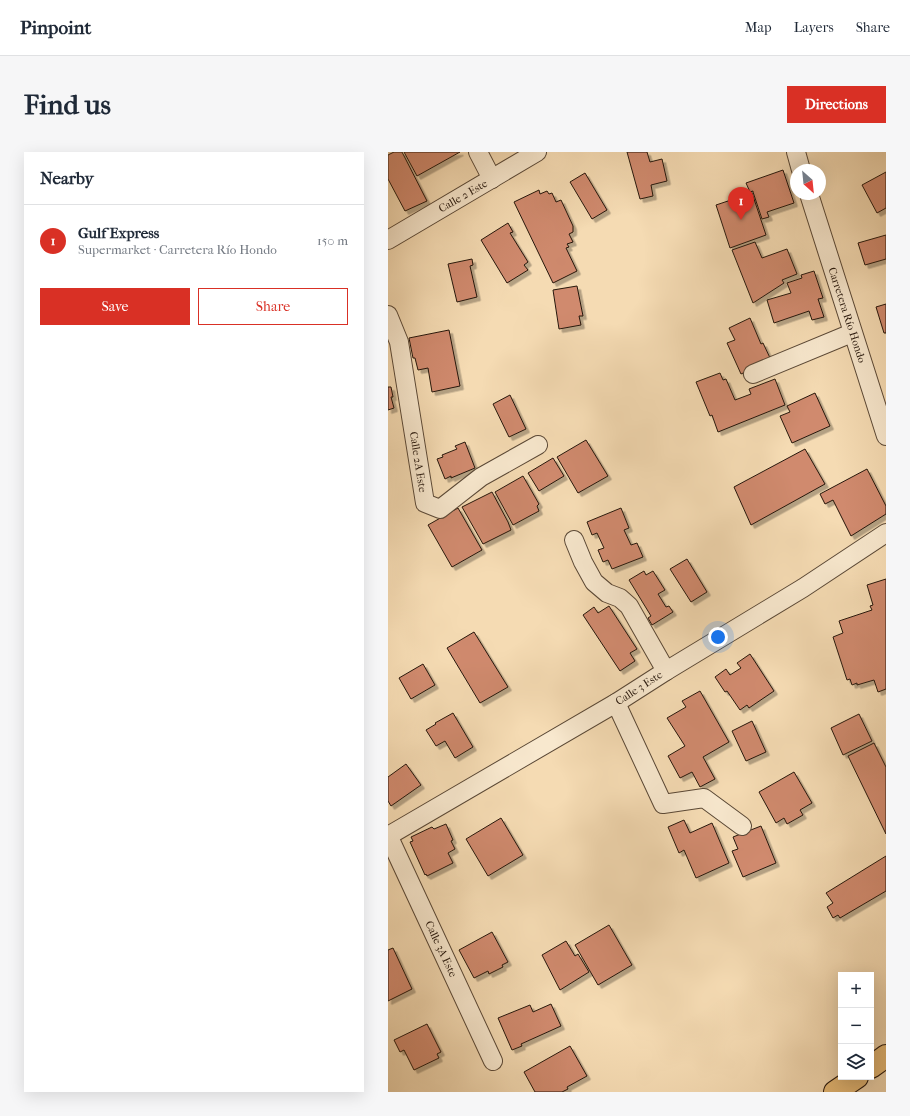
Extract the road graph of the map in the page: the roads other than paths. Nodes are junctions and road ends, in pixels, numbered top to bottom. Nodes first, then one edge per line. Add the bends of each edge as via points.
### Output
1 (478, 152) edge
2 (537, 152) edge
3 (796, 152) edge
4 (799, 164) edge
5 (492, 179) junction
6 (811, 200) edge
7 (388, 240) edge
8 (388, 315) edge
9 (852, 333) junction
10 (753, 374) dead end
11 (886, 436) edge
12 (538, 445) dead end
13 (886, 533) edge
14 (574, 540) dead end
15 (666, 671) junction
16 (616, 703) junction
17 (742, 826) dead end
18 (388, 836) edge
19 (886, 1056) edge
20 (493, 1061) dead end
21 (874, 1065) edge
22 (853, 1080) edge
23 (835, 1092) edge

1 - 5 street
2 - 5 street, Calle 2 Este
3 - 4 street
5 - 7 street, Calle 2 Este
6 - 9 street, Carretera Río Hondo
8 - 12 street, Calle 2A Este via 400,342 424,504 440,508 481,477
9 - 10 street
9 - 11 street, Carretera Río Hondo
13 - 15 street, Calle 3 Este via 803,588
14 - 15 street via 594,582 629,606
15 - 16 street, Calle 3 Este
16 - 17 street via 663,804 704,798
16 - 18 street, Calle 3 Este
18 - 20 street, Calle 3A Este
19 - 21 highway
22 - 23 highway

